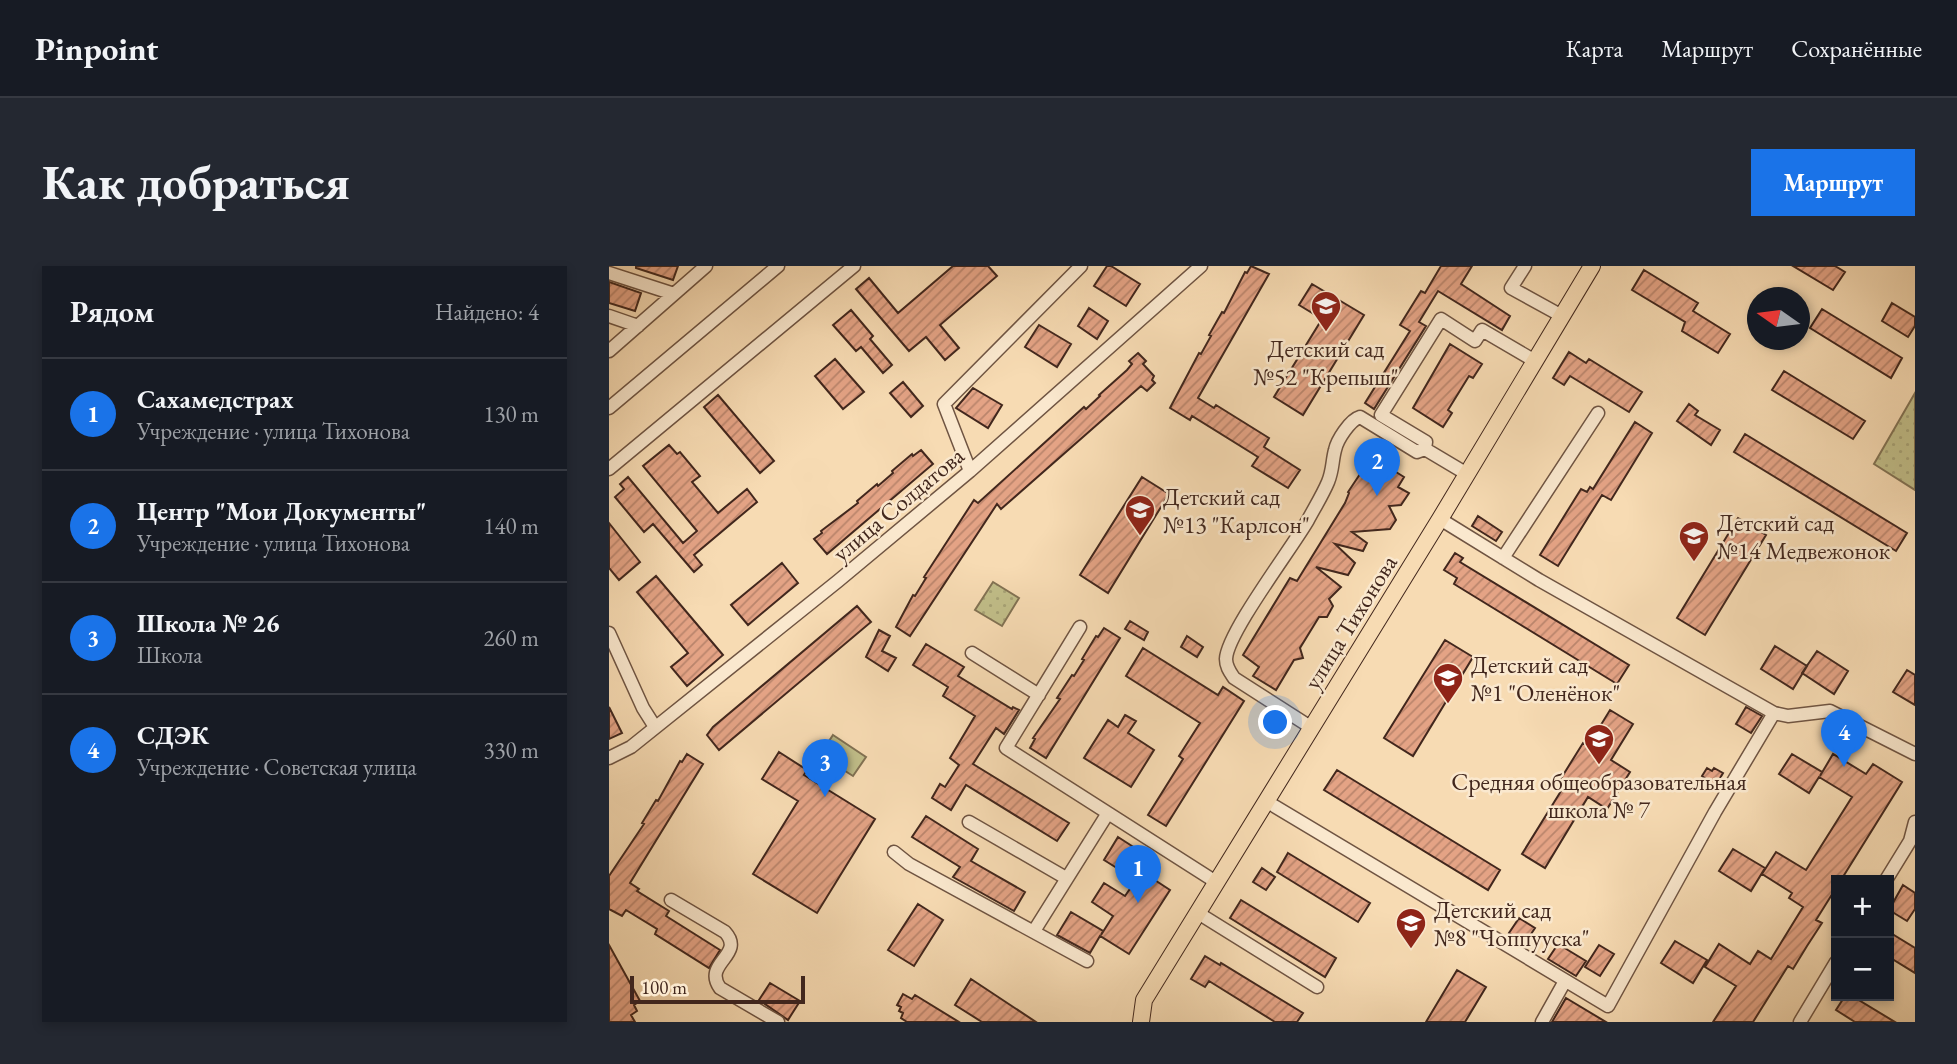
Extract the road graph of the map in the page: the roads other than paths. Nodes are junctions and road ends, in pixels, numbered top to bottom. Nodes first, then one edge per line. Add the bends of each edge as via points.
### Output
1 (706, 266) edge
2 (778, 266) edge
3 (854, 266) edge
4 (1081, 266) edge
5 (1200, 266) edge
6 (1525, 266) edge
7 (1592, 266) edge
8 (609, 273) edge
9 (674, 294) junction
10 (609, 316) edge
11 (1562, 316) junction
12 (638, 326) junction
13 (609, 351) edge
14 (1535, 360) junction
15 (609, 408) edge
16 (1598, 413) dead end
17 (1425, 449) junction
18 (609, 469) edge
19 (970, 471) junction
20 (1467, 474) junction
21 (1440, 519) junction
22 (1503, 558) junction
23 (1080, 627) dead end
24 (609, 633) edge
25 (972, 653) dead end
26 (1039, 695) junction
27 (1774, 713) junction
28 (655, 727) junction
29 (1312, 728) junction
30 (1915, 754) edge
31 (609, 758) edge
32 (1266, 801) junction
33 (1108, 813) junction
34 (969, 822) dead end
35 (1915, 822) edge
36 (894, 852) dead end
37 (1889, 875) edge
38 (1066, 878) junction
39 (1216, 883) junction
40 (671, 900) dead end
41 (1198, 913) junction
42 (1034, 930) junction
43 (1087, 961) dead end
44 (1831, 970) edge
45 (1565, 981) junction
46 (1317, 987) dead end
47 (1144, 1000) junction
48 (778, 1022) edge
49 (1131, 1022) edge
50 (1141, 1022) edge
51 (1542, 1022) edge
52 (1800, 1022) edge

1 - 9 street
2 - 15 street
3 - 18 street
4 - 19 street via 944,404
5 - 19 street, улица Солдатова
6 - 11 street via 1511,288
7 - 11 main road, улица Тихонова
8 - 9 street
9 - 12 street
10 - 12 street
11 - 14 main road, улица Тихонова
12 - 13 street
14 - 17 street via 1482,330 1475,341 1441,319 1381,415 1426,442
14 - 20 main road, улица Тихонова
16 - 22 street
17 - 20 street
17 - 29 street via 1417,452 1371,422 1355,418 1335,450 1329,481 1309,519 1228,648 1227,668 1234,678
19 - 28 street, улица Солдатова
20 - 21 main road, улица Тихонова
21 - 22 street
21 - 29 main road, улица Тихонова
22 - 27 street
23 - 26 street
24 - 28 street
25 - 26 street
26 - 33 street via 1006,748
27 - 30 street via 1830,711
27 - 45 street via 1608,1006
28 - 31 street, улица Солдатова
29 - 32 main road, улица Тихонова
32 - 39 main road, улица Тихонова
32 - 45 street
33 - 38 street
33 - 39 street
34 - 38 street
35 - 37 street via 1910,841
36 - 42 street
38 - 42 street
39 - 41 main road, улица Тихонова
40 - 48 street via 731,939 715,974 720,988
41 - 46 street
41 - 47 main road, улица Тихонова
42 - 43 street
44 - 52 street
45 - 51 street
47 - 49 street
47 - 50 main road

